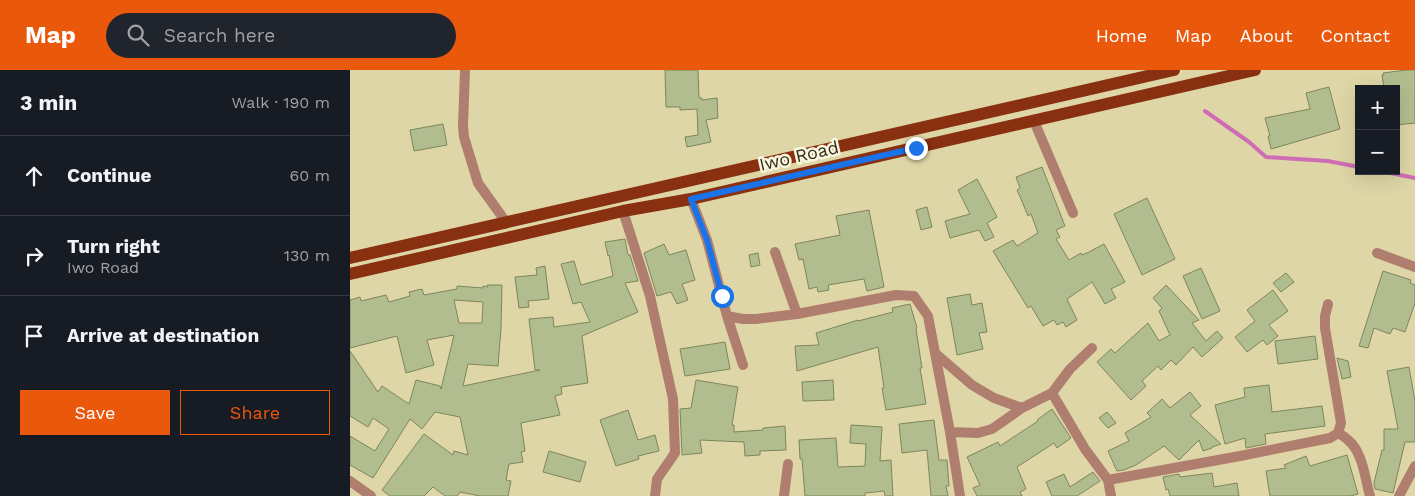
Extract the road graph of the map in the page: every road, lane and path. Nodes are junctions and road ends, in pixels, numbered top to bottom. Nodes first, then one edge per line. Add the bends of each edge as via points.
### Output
1 (465, 70) edge
2 (1174, 70) edge
3 (1255, 70) edge
4 (1034, 121) junction
5 (778, 160) junction
6 (783, 178) junction
7 (691, 199) junction
8 (623, 211) junction
9 (1073, 213) dead end
10 (506, 222) junction
11 (775, 252) dead end
12 (1377, 253) dead end
13 (350, 258) edge
14 (1415, 267) edge
15 (350, 274) edge
16 (1328, 304) dead end
17 (797, 314) junction
18 (727, 316) junction
19 (1092, 348) dead end
20 (935, 353) junction
21 (743, 365) dead end
22 (1052, 393) junction
23 (1022, 408) junction
24 (950, 432) junction
25 (1338, 433) junction
26 (788, 464) dead end
27 (1415, 466) edge
28 (1108, 480) junction
29 (350, 481) edge
30 (371, 496) edge
31 (654, 496) edge
32 (784, 496) edge
33 (960, 496) edge
34 (1111, 496) edge
35 (1370, 496) edge
36 (1399, 496) edge

1 - 10 street via 464,138 478,183
2 - 5 main road, Iwo Road
3 - 4 main road, Iwo Road
4 - 6 main road, Iwo Road
4 - 9 street
5 - 6 main road
5 - 10 main road, Iwo Road
6 - 7 main road, Iwo Road
7 - 8 main road, Iwo Road
7 - 18 street via 707,240
8 - 15 main road, Iwo Road
8 - 31 street via 650,296 673,399 675,453 657,479
10 - 13 main road, Iwo Road
11 - 17 street
12 - 14 street
16 - 25 street via 1325,328 1341,423
17 - 18 street via 756,319
17 - 20 street via 896,295 914,296 928,316
18 - 21 street
19 - 22 street
20 - 23 street via 972,385 994,398
20 - 24 street
22 - 23 street
22 - 28 street
23 - 24 street via 992,429 978,433
24 - 33 street
25 - 28 street via 1330,438
25 - 35 street via 1354,447
26 - 32 street
27 - 36 street
28 - 34 street
29 - 30 street

